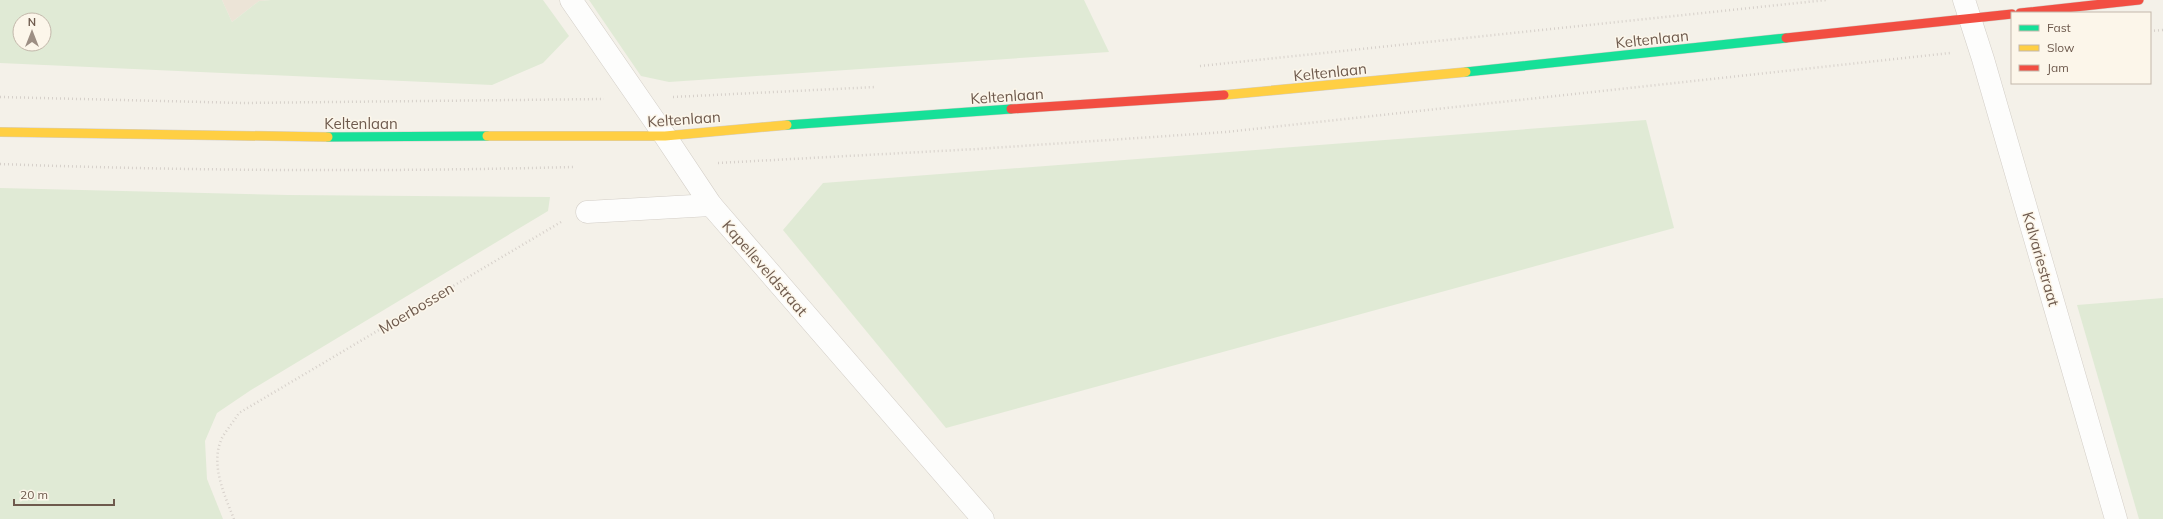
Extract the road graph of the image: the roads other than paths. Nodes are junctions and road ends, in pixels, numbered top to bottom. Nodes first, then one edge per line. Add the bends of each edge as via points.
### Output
1 (572, 0) edge
2 (2139, 0) edge
3 (1967, 9) edge
4 (2029, 12) edge
5 (2011, 14) edge
6 (0, 132) edge
7 (665, 136) junction
8 (711, 205) junction
9 (587, 212) road end
10 (983, 519) edge
11 (2116, 519) edge

1 - 7 street, Kapelleveldstraat
2 - 4 main road
3 - 5 main road, Keltenlaan
3 - 7 main road, Keltenlaan via 1529,66 1259,93 834,121
3 - 11 street, Kalvariestraat
6 - 7 main road, Keltenlaan via 262,137
7 - 8 street, Kapelleveldstraat
8 - 9 street
8 - 10 street, Kapelleveldstraat

